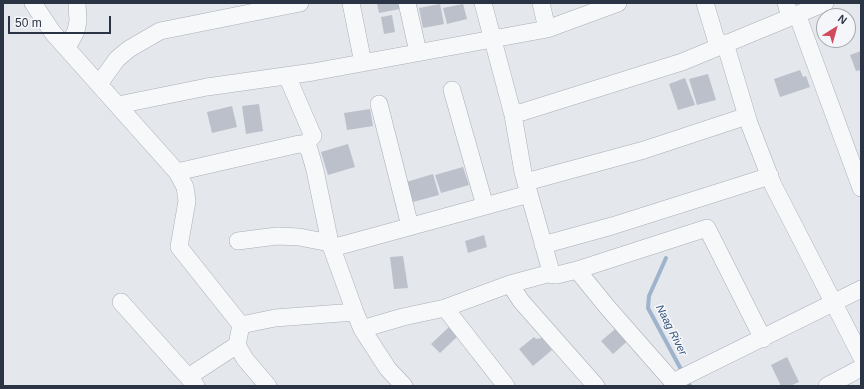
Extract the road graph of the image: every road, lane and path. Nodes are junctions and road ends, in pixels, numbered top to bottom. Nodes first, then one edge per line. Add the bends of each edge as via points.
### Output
1 (33, 3) edge
2 (77, 3) edge
3 (300, 3) edge
4 (351, 3) edge
5 (407, 3) edge
6 (483, 3) edge
7 (541, 3) edge
8 (705, 3) edge
9 (825, 3) edge
10 (612, 4) edge
11 (791, 12) edge
12 (547, 29) junction
13 (493, 40) junction
14 (721, 45) junction
15 (67, 48) junction
16 (418, 52) junction
17 (362, 63) junction
18 (287, 76) junction
19 (99, 84) junction
20 (452, 90) dead end
21 (118, 104) junction
22 (380, 104) dead end
23 (513, 115) junction
24 (747, 116) junction
25 (304, 145) junction
26 (177, 172) junction
27 (770, 176) junction
28 (527, 188) junction
29 (861, 188) edge
30 (485, 206) junction
31 (410, 226) junction
32 (238, 241) dead end
33 (543, 245) junction
34 (331, 246) junction
35 (577, 270) junction
36 (546, 274) junction
37 (510, 284) junction
38 (861, 289) edge
39 (121, 302) dead end
40 (834, 303) junction
41 (445, 308) junction
42 (355, 312) junction
43 (241, 325) junction
44 (362, 329) junction
45 (763, 339) junction
46 (237, 345) junction
47 (861, 356) edge
48 (861, 368) edge
49 (681, 380) edge
50 (192, 381) edge
51 (268, 386) edge
52 (404, 386) edge
53 (506, 386) edge
54 (596, 386) edge
55 (827, 386) edge

1 - 15 street via 53,33
2 - 15 street via 76,31
3 - 19 street via 160,31 117,59
4 - 17 street
5 - 16 street
6 - 13 street
7 - 12 street
8 - 14 street
9 - 11 street
10 - 12 street
11 - 14 street
11 - 29 street
12 - 13 street
13 - 16 street
13 - 23 street
14 - 23 street via 675,65
14 - 24 street
15 - 19 street
16 - 17 street
17 - 18 street
18 - 21 street via 207,87
18 - 25 street via 313,136
19 - 21 street
20 - 30 street
21 - 26 street
22 - 31 street
23 - 28 street
24 - 27 street
24 - 28 street
25 - 26 street via 298,144
25 - 34 street via 309,149 315,170
26 - 43 street via 185,187 187,201 179,247
27 - 33 street via 619,224
27 - 40 street
28 - 30 street
28 - 33 street
30 - 31 street
31 - 34 street
32 - 34 street via 277,236 299,237
33 - 36 street via 550,268
34 - 42 street
35 - 36 street via 557,275
35 - 45 street via 707,228
35 - 49 street via 608,308
36 - 37 street
37 - 41 street
37 - 54 street via 521,301
38 - 40 street
39 - 50 street
40 - 45 street
40 - 47 street
41 - 44 street
41 - 53 street
42 - 43 street via 275,318
42 - 44 street
43 - 46 street
44 - 52 street via 388,369
45 - 49 street
46 - 50 street
46 - 51 street via 245,359
48 - 55 street

